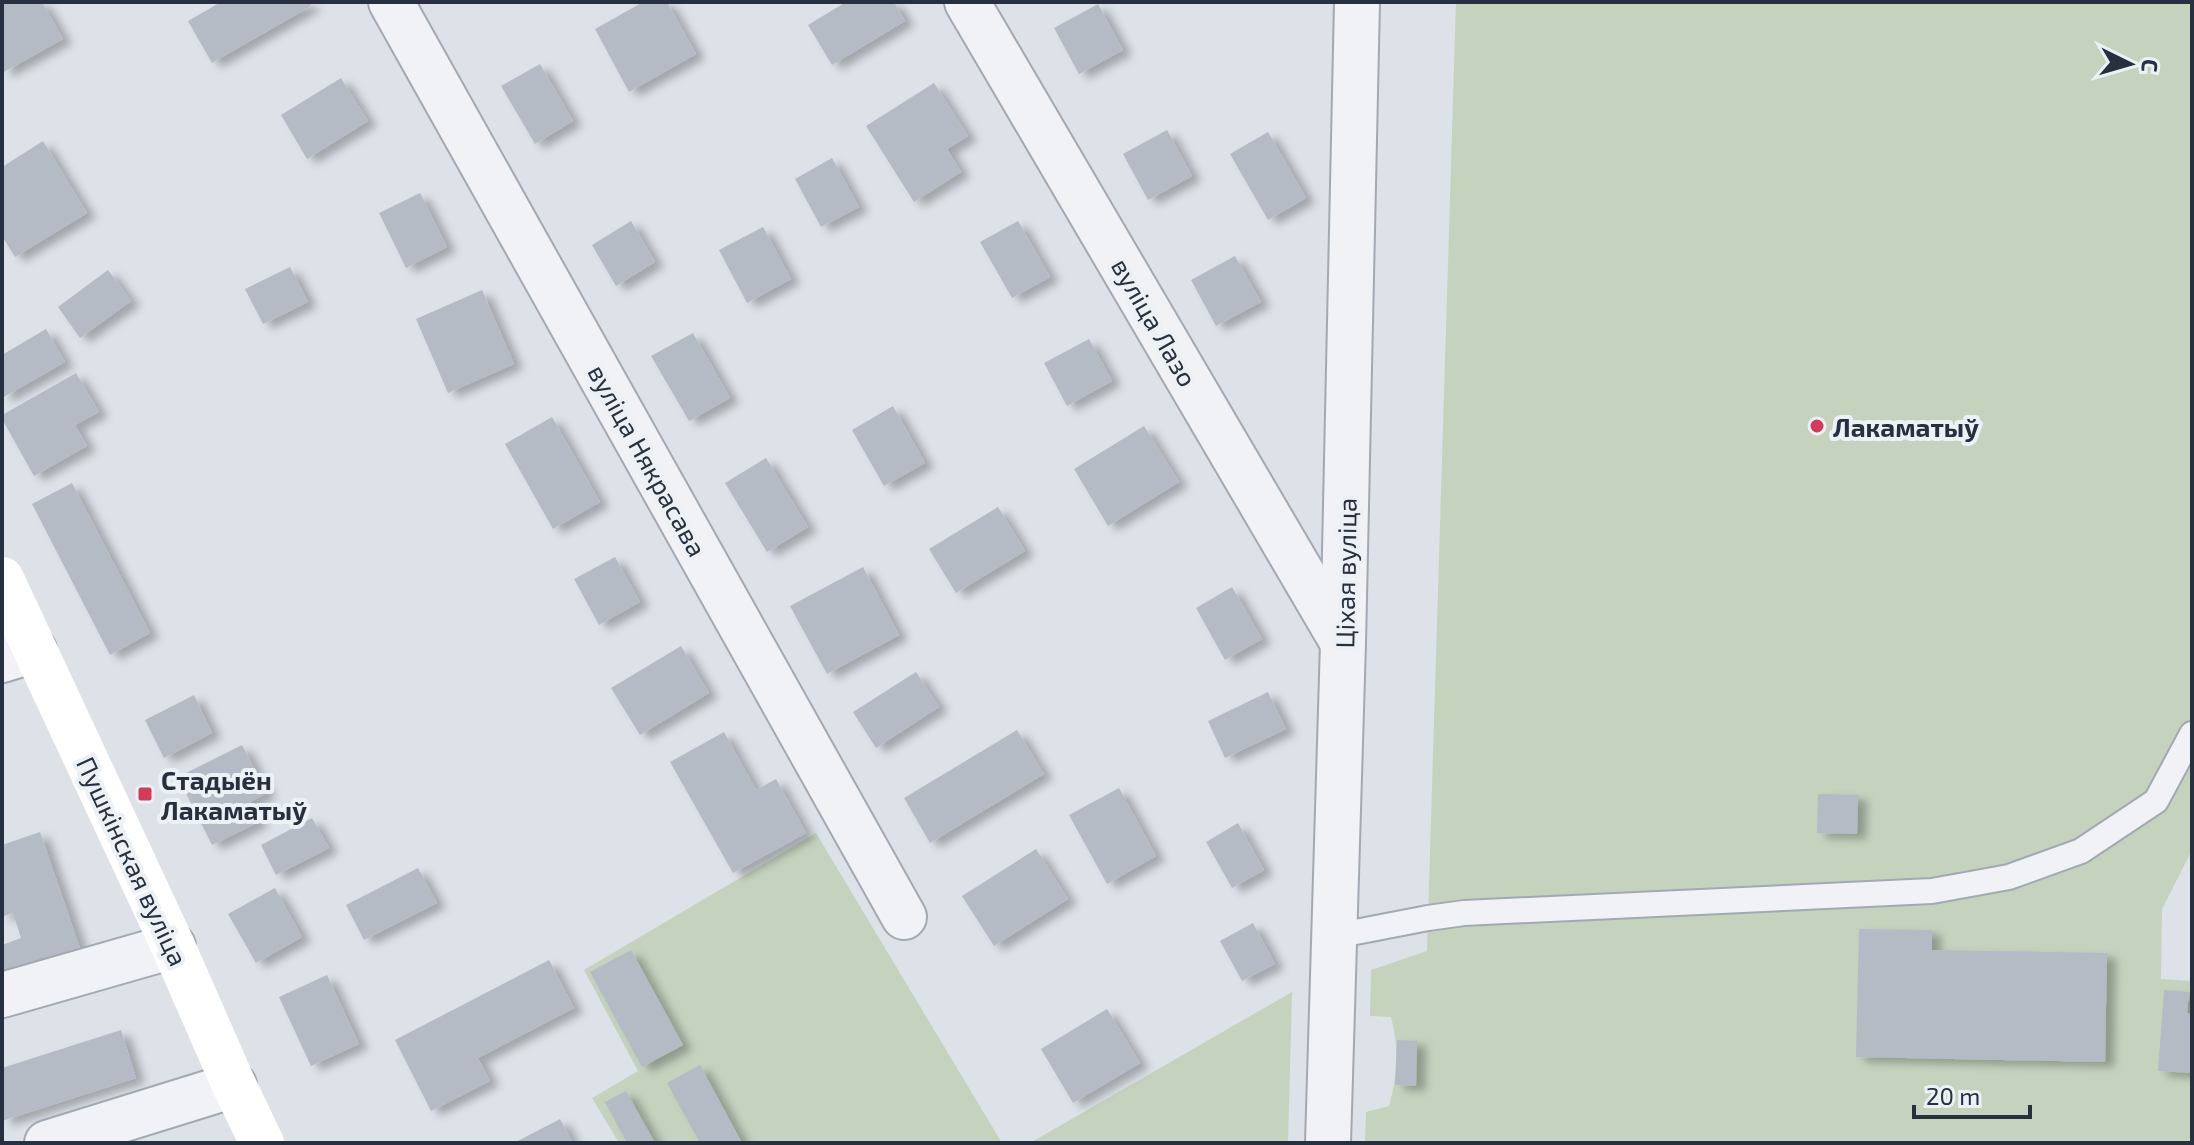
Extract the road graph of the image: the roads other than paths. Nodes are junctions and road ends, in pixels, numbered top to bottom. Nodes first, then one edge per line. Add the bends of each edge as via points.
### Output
1 (391, 2) edge
2 (967, 2) edge
3 (1357, 2) edge
4 (2, 579) edge
5 (1343, 643) junction
6 (18, 655) edge
7 (2192, 734) edge
8 (904, 917) dead end
9 (1335, 936) junction
10 (173, 946) junction
11 (2, 995) edge
12 (234, 1085) junction
13 (47, 1143) edge
14 (262, 1143) edge
15 (1328, 1143) edge

1 - 8 street, вуліца Някрасава
2 - 5 street, вуліца Лазо
3 - 5 street, Ціхая вуліца
4 - 6 main road, Пушкінская вуліца
5 - 9 street, Ціхая вуліца
6 - 10 main road, Пушкінская вуліца
7 - 9 lane via 2156,801 2081,851 2009,877 1932,891 1464,913
9 - 15 street, Ціхая вуліца
10 - 11 street
10 - 12 main road, Пушкінская вуліца
12 - 13 street
12 - 14 main road, Пушкінская вуліца

